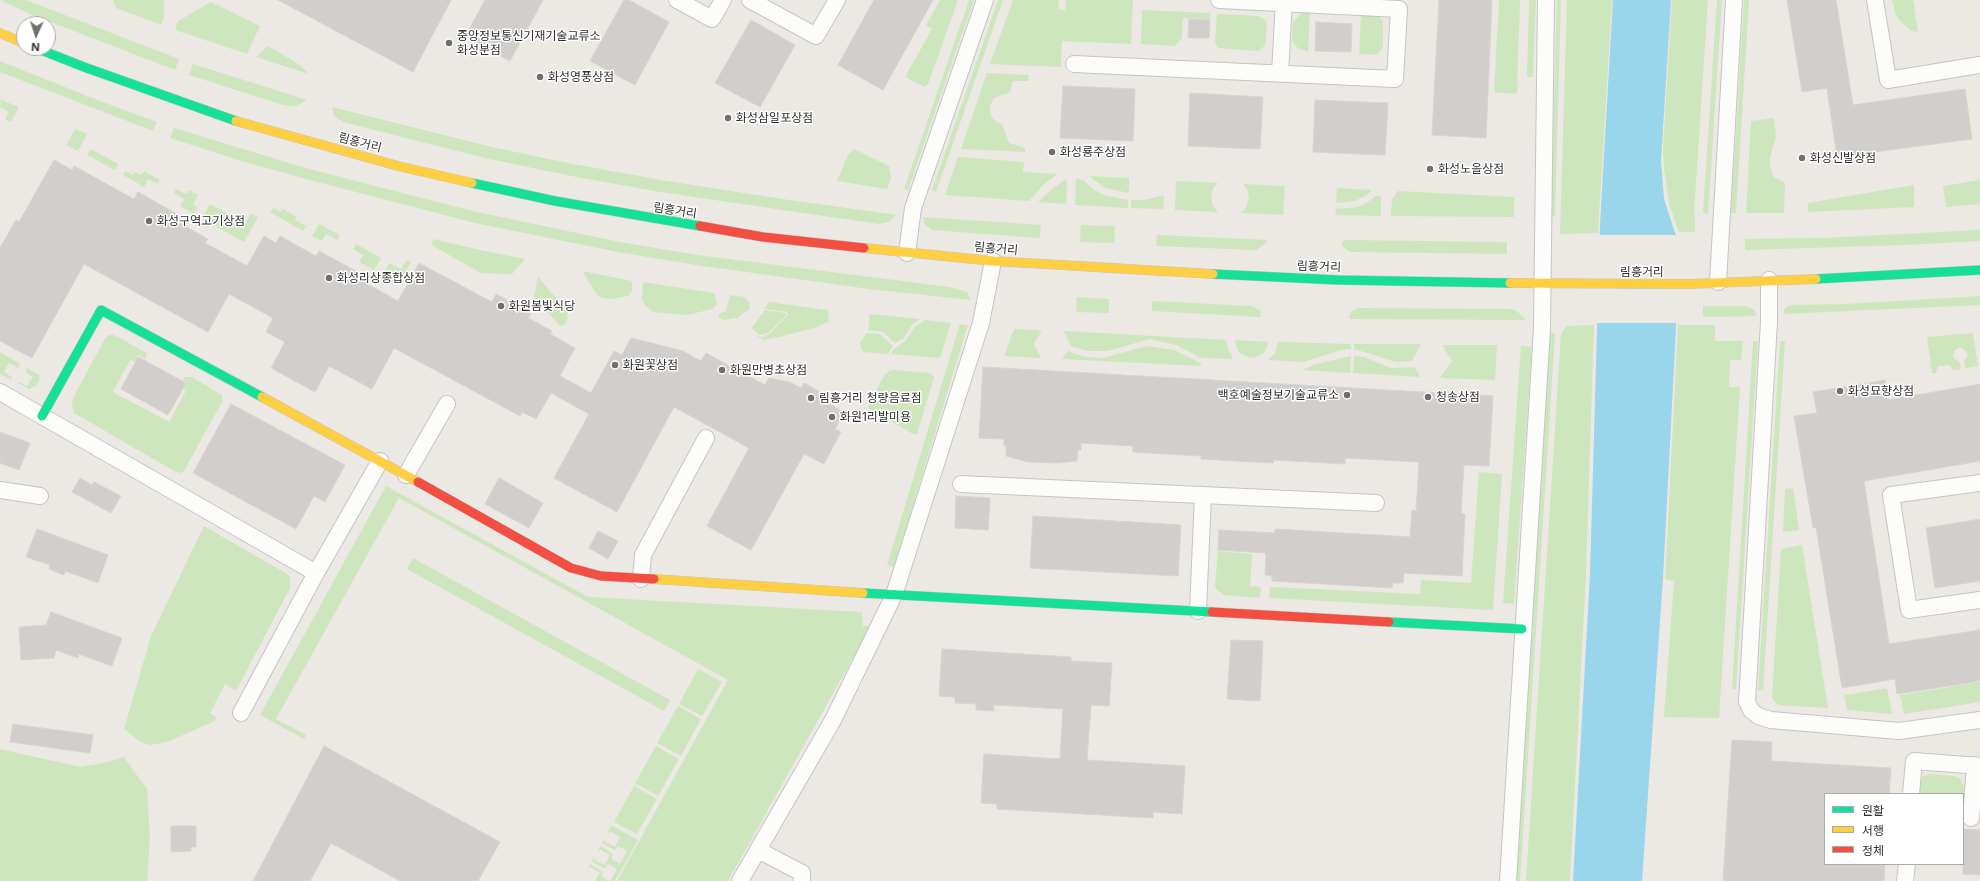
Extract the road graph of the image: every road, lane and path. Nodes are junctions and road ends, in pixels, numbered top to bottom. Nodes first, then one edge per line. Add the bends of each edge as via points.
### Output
1 (677, 0) edge
2 (723, 0) edge
3 (750, 0) edge
4 (837, 0) edge
5 (986, 0) edge
6 (1219, 0) edge
7 (1546, 0) edge
8 (1734, 0) edge
9 (1875, 0) edge
10 (1284, 2) edge
11 (0, 34) edge
12 (16, 40) edge
13 (56, 56) edge
14 (1074, 64) dead end
15 (1980, 66) edge
16 (1280, 74) junction
17 (907, 253) junction
18 (993, 261) junction
19 (1980, 270) edge
20 (1770, 280) junction
21 (1718, 282) junction
22 (1541, 283) junction
23 (0, 392) edge
24 (447, 404) dead end
25 (42, 416) junction
26 (706, 438) dead end
27 (380, 461) junction
28 (406, 475) junction
29 (1980, 482) edge
30 (961, 484) dead end
31 (0, 490) edge
32 (1203, 495) junction
33 (40, 496) dead end
34 (1376, 503) dead end
35 (316, 573) junction
36 (641, 579) junction
37 (894, 595) junction
38 (1980, 600) edge
39 (1198, 611) junction
40 (1522, 629) junction
41 (241, 713) dead end
42 (1980, 720) edge
43 (1978, 765) edge
44 (1911, 793) edge
45 (1972, 818) dead end
46 (758, 850) junction
47 (1907, 865) edge
48 (740, 881) edge
49 (802, 881) edge
50 (1508, 881) edge
51 (1905, 881) edge

1 - 2 street via 712,19
3 - 4 street via 816,36
5 - 17 street via 913,208
6 - 10 street
7 - 22 street
8 - 21 street
9 - 15 street via 1888,80
10 - 16 street
10 - 16 street via 1399,9 1395,79
11 - 12 main road
13 - 17 main road, 림흥거리 via 244,124 413,169 555,201 648,218 763,237
14 - 16 street
17 - 18 main road, 림흥거리
18 - 22 main road, 림흥거리 via 1338,280
18 - 37 street via 981,323
19 - 20 main road, 림흥거리
20 - 21 main road, 림흥거리
20 - 42 street via 1747,702 1758,716 1771,720 1899,731
21 - 22 main road, 림흥거리
22 - 40 street via 1542,328
23 - 25 street
24 - 28 street
25 - 27 main road via 101,310
25 - 35 street
26 - 36 street via 643,555
27 - 28 main road
27 - 35 street
28 - 36 main road via 571,568 601,576
29 - 38 street via 1891,495 1909,610
30 - 32 street
31 - 33 street
32 - 34 street
32 - 39 street
35 - 41 street
36 - 37 main road
37 - 39 main road
37 - 46 street via 833,720
39 - 40 main road
40 - 50 street
43 - 44 street via 1914,761
43 - 45 street
46 - 48 street
46 - 49 street via 802,873
47 - 51 street

